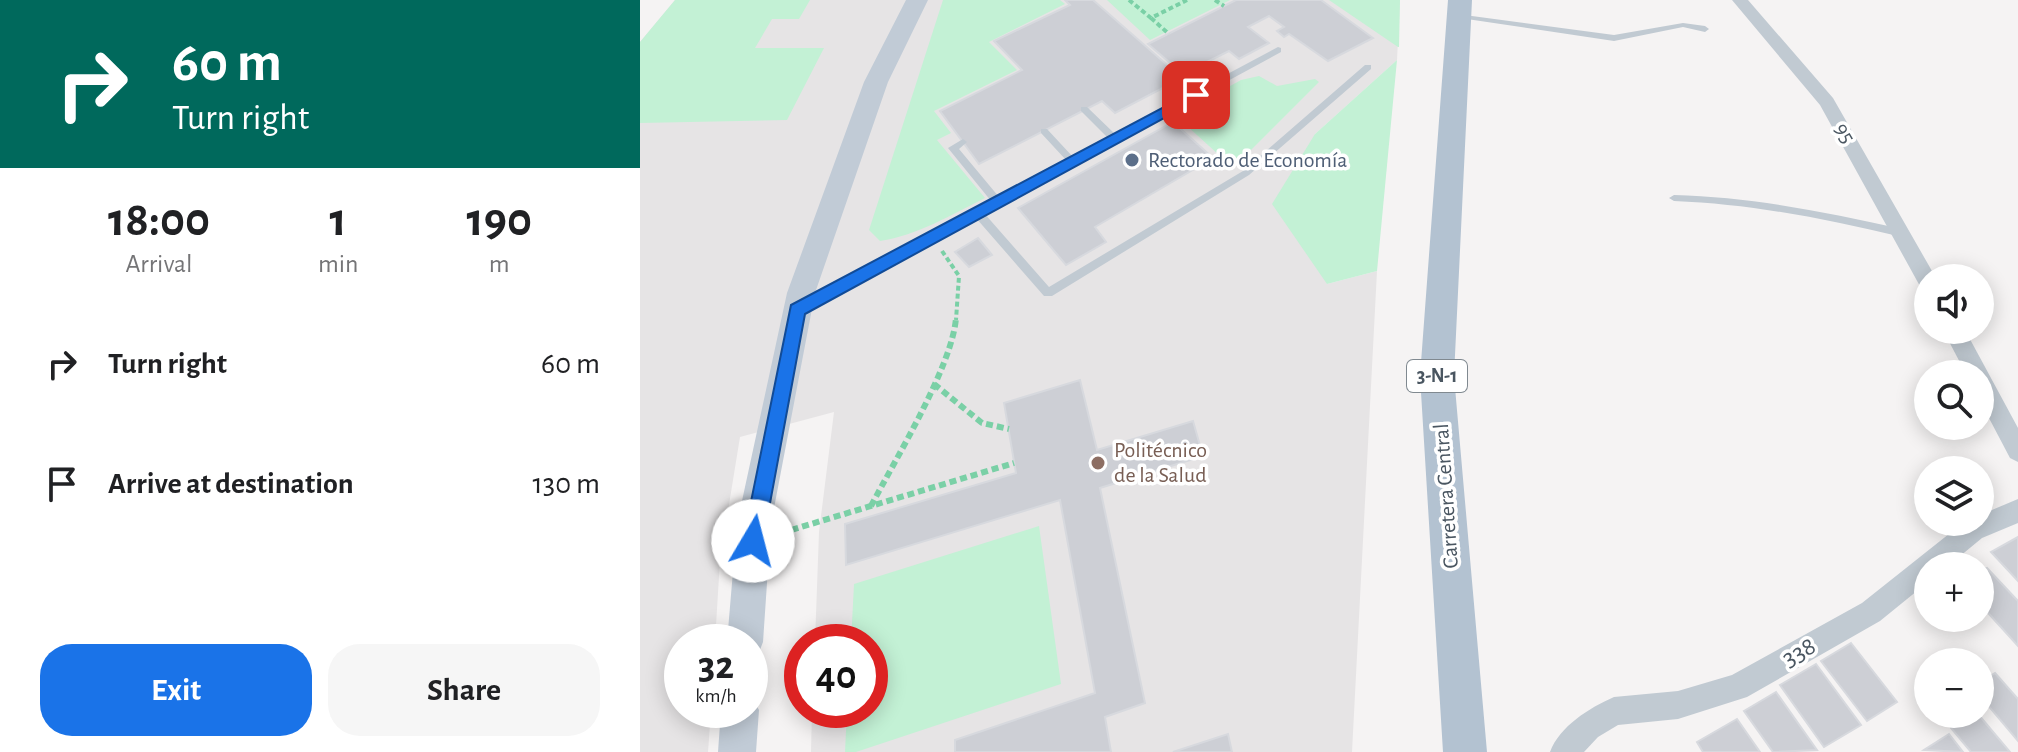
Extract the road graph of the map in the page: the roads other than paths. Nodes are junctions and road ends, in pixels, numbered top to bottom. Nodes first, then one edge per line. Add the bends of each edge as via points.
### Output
1 (917, 0) edge
2 (1740, 0) edge
3 (1460, 8) edge
4 (1705, 29) dead end
5 (1278, 50) dead end
6 (1368, 67) dead end
7 (1084, 109) dead end
8 (1044, 131) dead end
9 (1114, 139) junction
10 (963, 142) dead end
11 (1072, 161) junction
12 (1674, 198) dead end
13 (998, 202) junction
14 (978, 213) junction
15 (1902, 233) junction
16 (1918, 264) edge
17 (797, 310) junction
18 (1994, 406) edge
19 (2018, 451) edge
20 (2018, 511) edge
21 (746, 624) edge
22 (739, 728) edge
23 (737, 752) edge
24 (1465, 752) edge
25 (1564, 752) edge

1 - 17 street via 876,82
2 - 15 street, 95 via 1827,102
3 - 4 lane via 1614,38 1683,25
3 - 24 main road, Carretera Central / 3-N-1 via 1437,376
5 - 9 lane
6 - 14 lane via 1246,173 1048,293
7 - 9 lane
8 - 11 lane
9 - 11 lane
10 - 13 lane via 953,148
11 - 13 lane
12 - 15 lane via 1729,199 1805,210
13 - 14 lane
14 - 17 lane
15 - 16 street, 95
17 - 21 street via 753,541
18 - 19 street
20 - 25 street, 338 via 1973,530 1871,612 1737,687 1678,705 1614,711 1588,727
22 - 23 street

